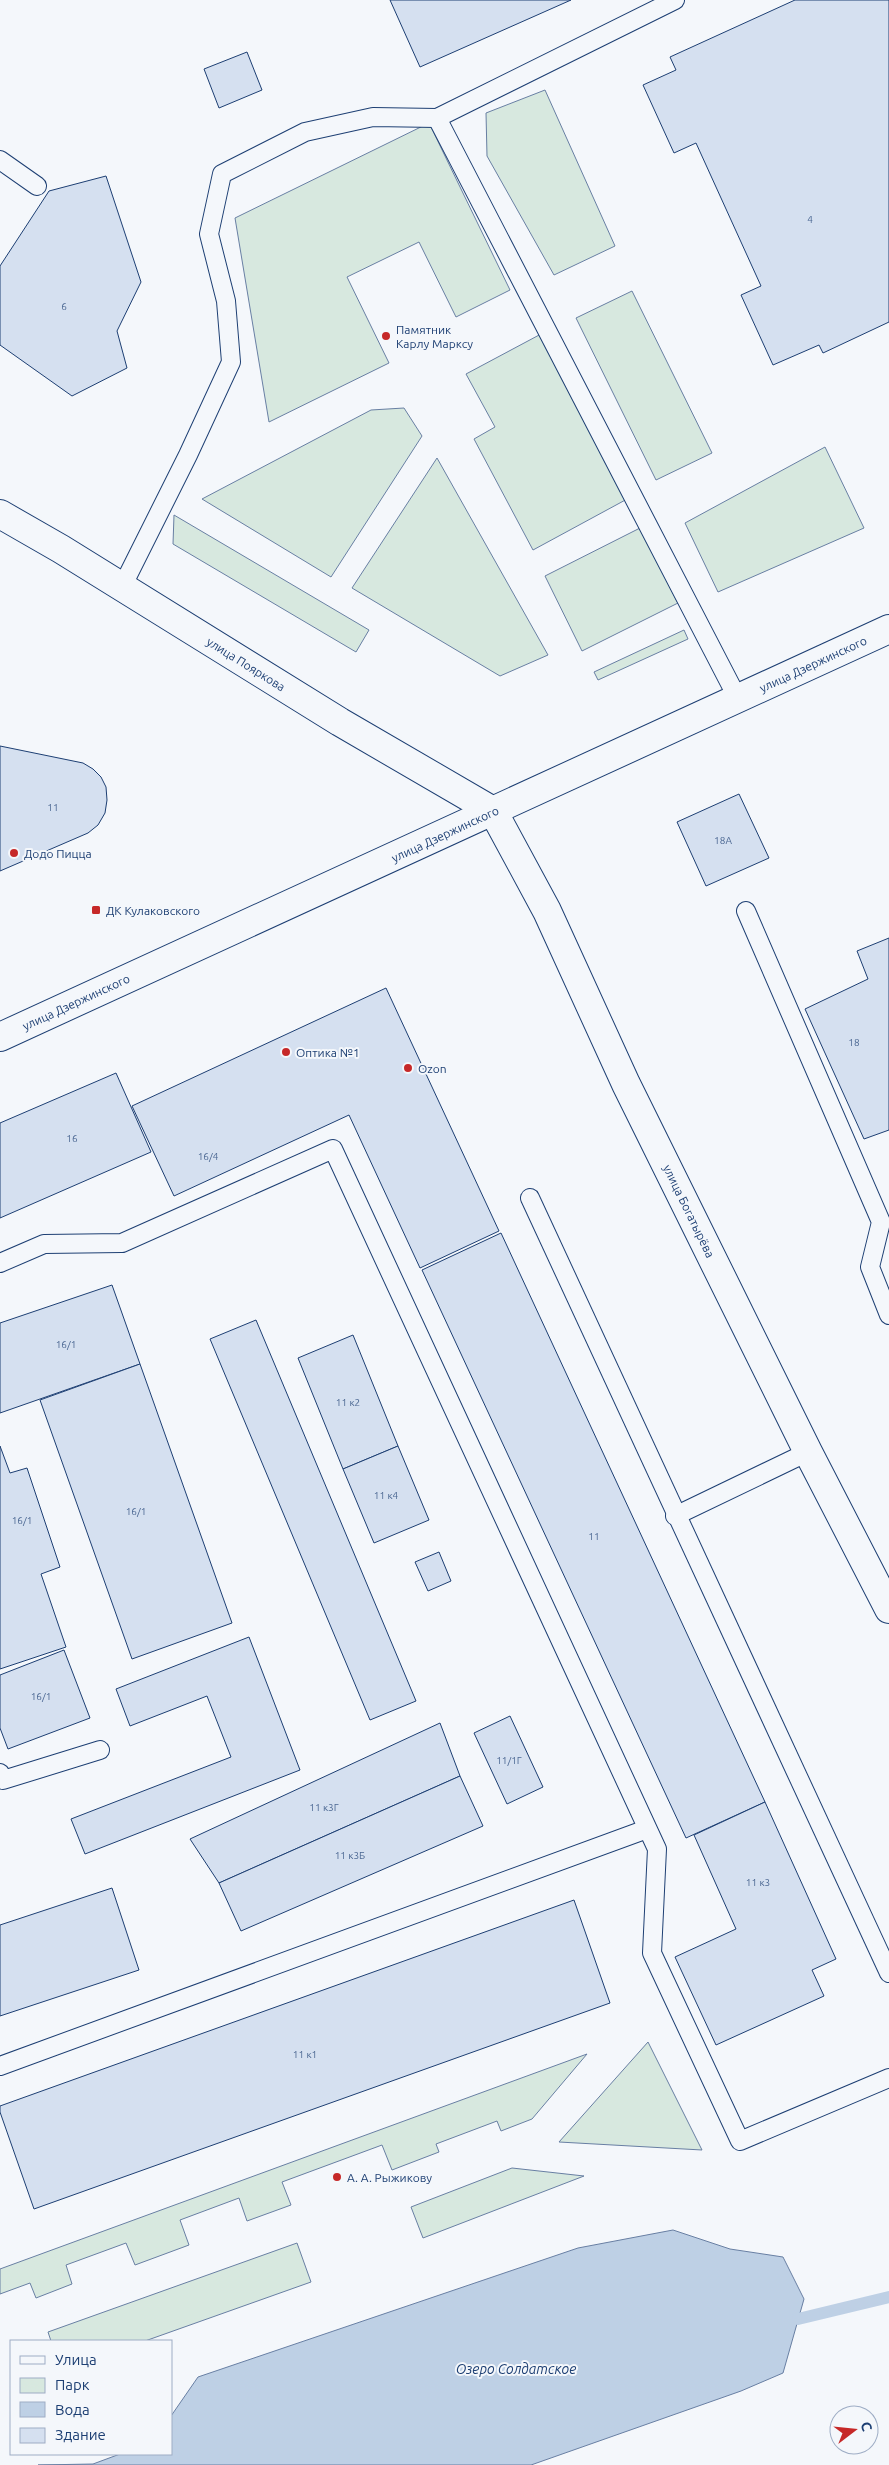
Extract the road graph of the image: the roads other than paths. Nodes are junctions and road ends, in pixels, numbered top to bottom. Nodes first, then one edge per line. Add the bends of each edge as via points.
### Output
1 (675, 0) edge
2 (437, 118) junction
3 (0, 160) edge
4 (37, 186) dead end
5 (0, 514) edge
6 (122, 586) junction
7 (889, 629) edge
8 (738, 699) junction
9 (493, 811) junction
10 (746, 912) dead end
11 (0, 1037) edge
12 (530, 1198) dead end
13 (0, 1263) edge
14 (889, 1315) edge
15 (808, 1452) junction
16 (676, 1516) junction
17 (889, 1609) edge
18 (100, 1750) dead end
19 (0, 1774) edge
20 (648, 1829) junction
21 (889, 1973) edge
22 (0, 2066) edge
23 (889, 2078) edge

1 - 2 lane
2 - 6 lane via 373,117 305,132 222,174 209,234 226,301 231,362
2 - 8 lane
3 - 4 lane
5 - 6 main road, улица Пояркова
6 - 9 main road, улица Пояркова via 340,722
7 - 8 main road, улица Дзержинского
8 - 9 main road, улица Дзержинского
9 - 11 main road, улица Дзержинского
9 - 15 main road, улица Богатырёва via 547,911 626,1084
10 - 14 lane via 881,1222 870,1267
12 - 16 lane
13 - 20 lane via 44,1244 122,1243 333,1149
15 - 16 lane
15 - 17 main road, улица Богатырёва
16 - 21 lane
18 - 19 lane via 3,1780
20 - 22 lane
20 - 23 lane via 657,1849 652,1953 740,2141

